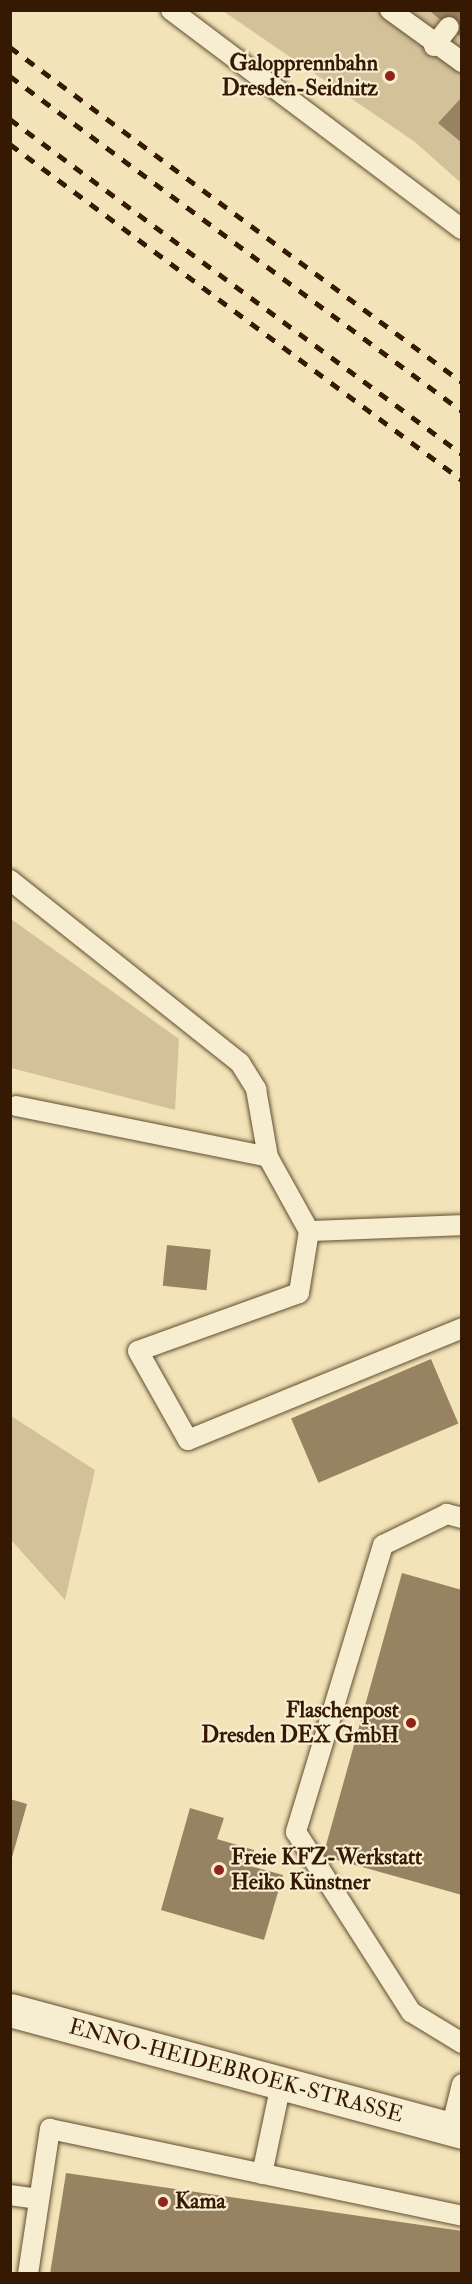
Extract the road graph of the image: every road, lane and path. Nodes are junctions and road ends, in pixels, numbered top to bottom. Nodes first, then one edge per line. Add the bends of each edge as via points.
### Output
1 (171, 10) edge
2 (390, 10) edge
3 (449, 27) dead end
4 (434, 46) junction
5 (462, 62) edge
6 (462, 230) edge
7 (10, 880) edge
8 (16, 1106) dead end
9 (268, 1157) junction
10 (462, 1225) edge
11 (309, 1231) junction
12 (462, 1328) edge
13 (462, 1518) edge
14 (10, 2010) edge
15 (462, 2043) edge
16 (281, 2084) junction
17 (462, 2084) edge
18 (456, 2131) edge
19 (262, 2174) junction
20 (10, 2195) edge
21 (37, 2199) junction
22 (462, 2216) edge
23 (28, 2274) edge

1 - 6 lane
2 - 4 lane
3 - 4 lane
4 - 5 lane
7 - 9 lane via 240,1063 256,1089
8 - 9 lane
9 - 11 lane
10 - 11 lane
11 - 12 lane via 298,1293 138,1351 188,1440
13 - 15 lane via 447,1514 383,1545 296,1832 411,2012
14 - 16 street, ENNO-HEIDEBROEK-STRASSE
16 - 18 street, ENNO-HEIDEBROEK-STRASSE
16 - 19 lane
17 - 18 lane
19 - 21 lane via 50,2129
19 - 22 lane
20 - 21 lane
21 - 23 lane

